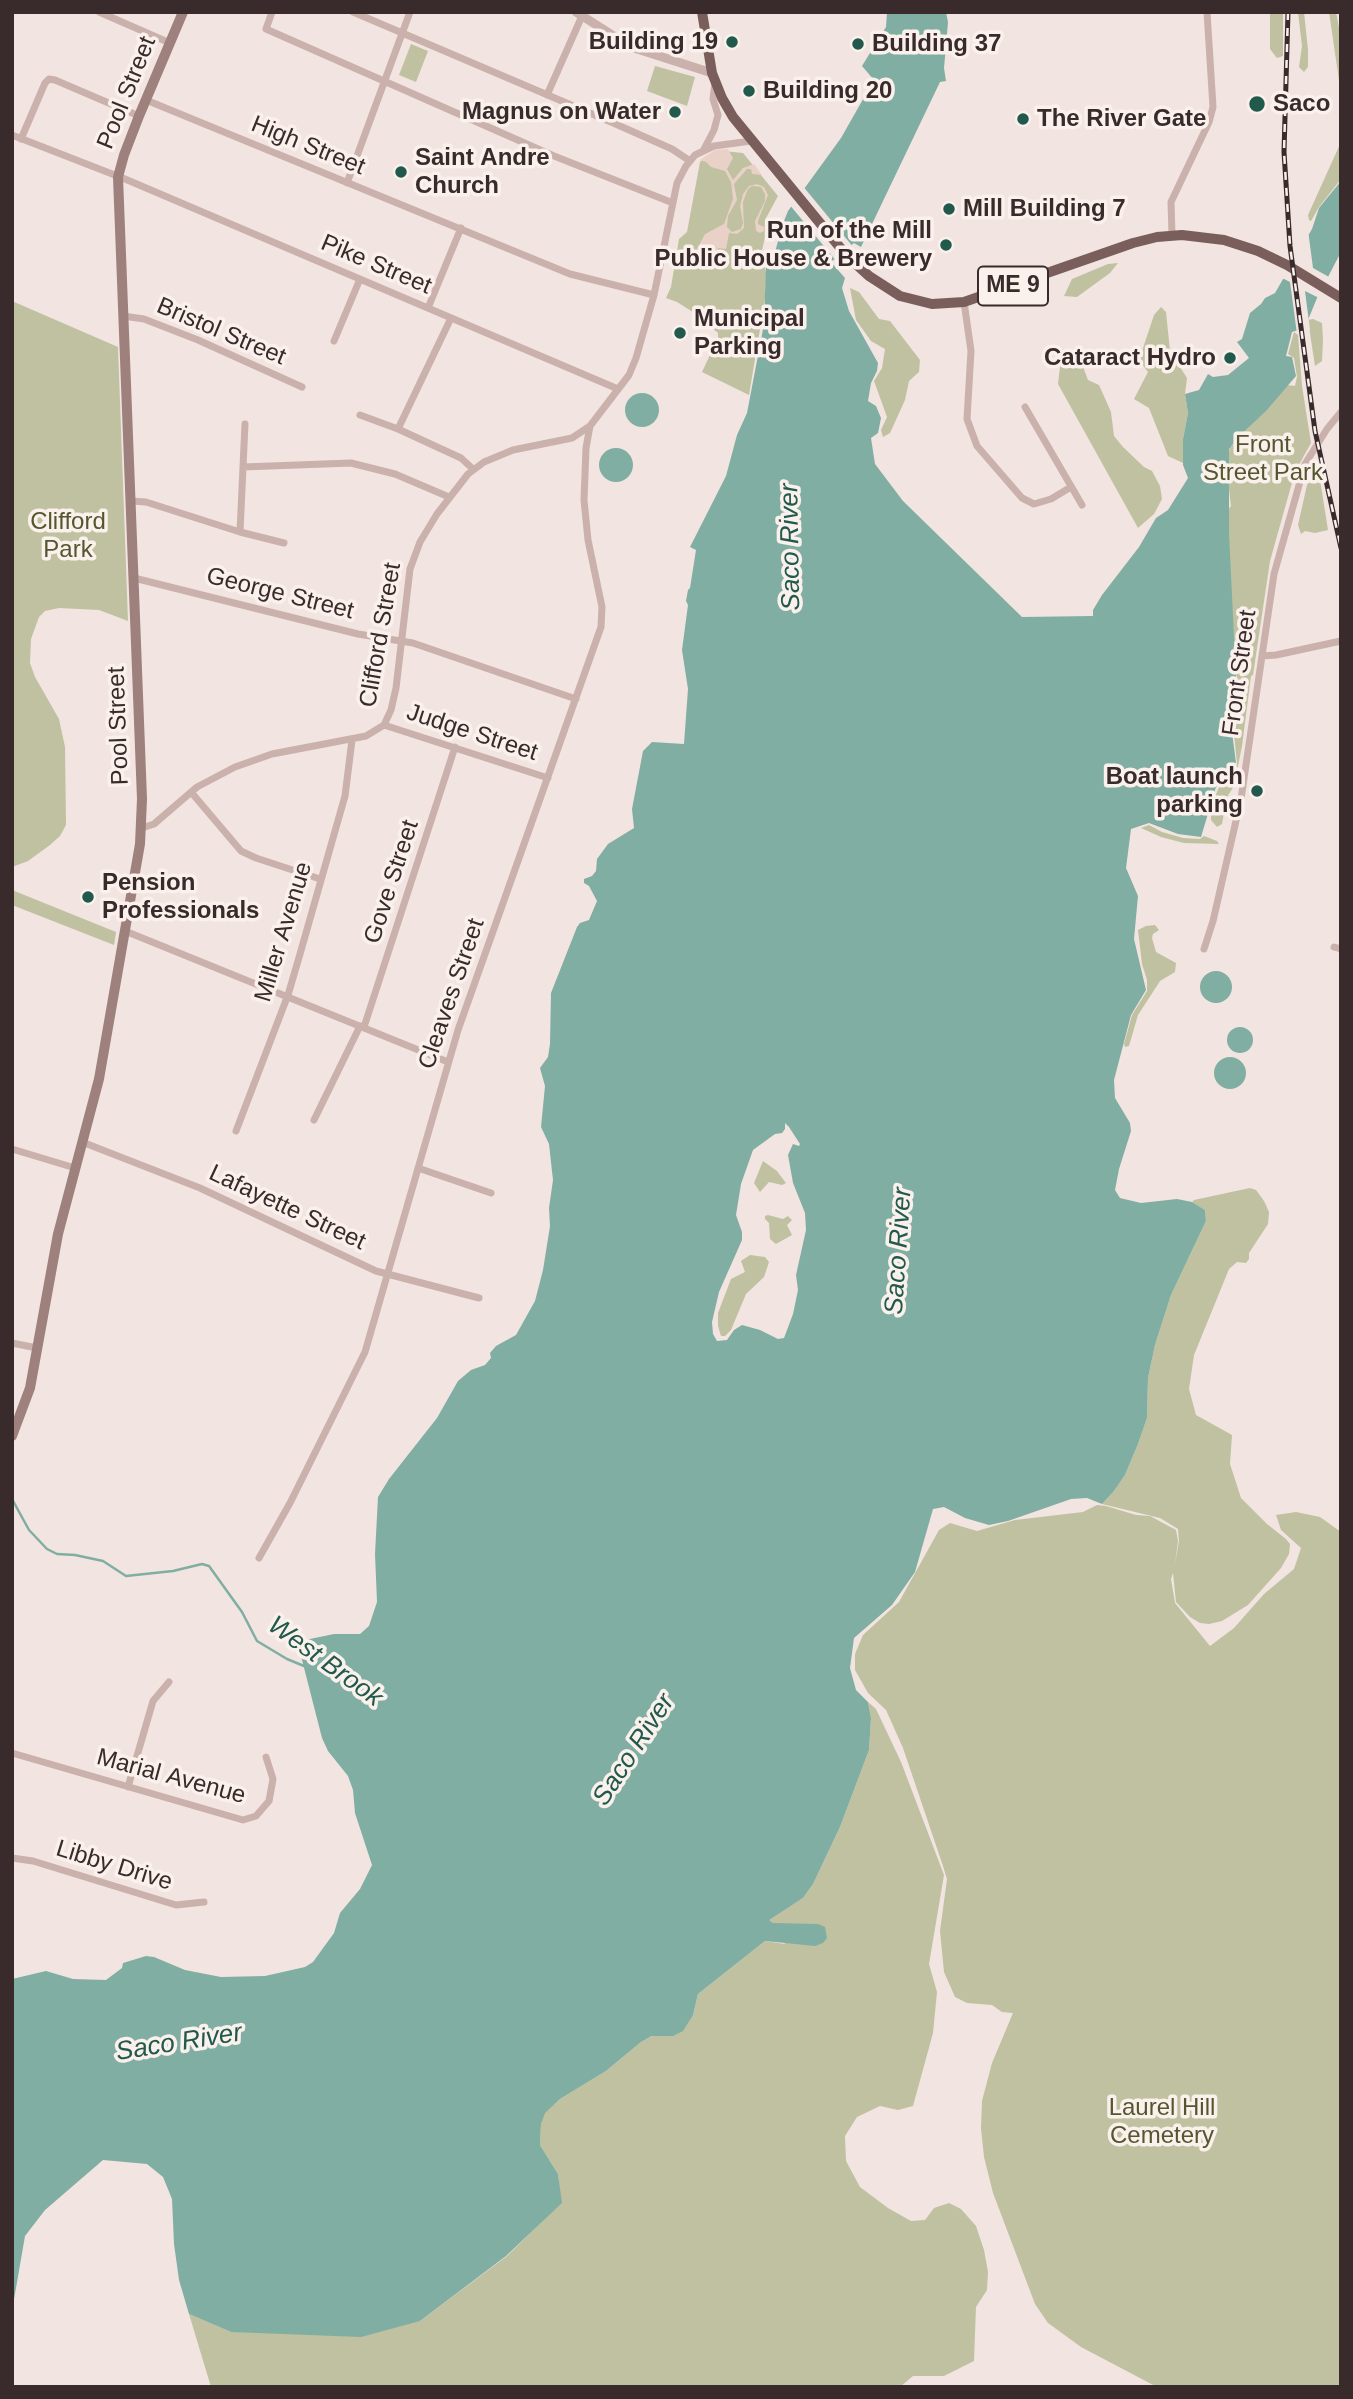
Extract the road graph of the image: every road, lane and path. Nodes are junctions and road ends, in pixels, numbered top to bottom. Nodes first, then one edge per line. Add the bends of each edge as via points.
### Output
1 (99, 12) edge
2 (183, 12) edge
3 (272, 12) edge
4 (353, 12) edge
5 (410, 12) edge
6 (702, 12) edge
7 (1207, 12) edge
8 (579, 14) edge
9 (402, 33) junction
10 (170, 43) junction
11 (714, 76) junction
12 (385, 81) junction
13 (547, 94) junction
14 (146, 100) junction
15 (139, 116) junction
16 (12, 135) edge
17 (21, 139) junction
18 (751, 141) junction
19 (702, 151) junction
20 (690, 161) junction
21 (118, 177) junction
22 (347, 183) junction
23 (673, 203) junction
24 (461, 228) junction
25 (1172, 235) junction
26 (360, 279) junction
27 (654, 295) junction
28 (1341, 298) edge
29 (964, 302) junction
30 (428, 308) junction
31 (123, 316) junction
32 (452, 318) junction
33 (334, 341) dead end
34 (302, 387) dead end
35 (618, 389) junction
36 (1025, 407) dead end
37 (1341, 412) edge
38 (360, 415) dead end
39 (245, 424) dead end
40 (590, 426) junction
41 (398, 429) junction
42 (243, 467) junction
43 (473, 469) junction
44 (1071, 487) junction
45 (449, 497) junction
46 (131, 501) junction
47 (1082, 505) dead end
48 (240, 533) junction
49 (284, 543) dead end
50 (134, 578) junction
51 (1341, 641) edge
52 (403, 642) junction
53 (1262, 656) junction
54 (576, 699) junction
55 (384, 725) junction
56 (352, 740) junction
57 (455, 747) junction
58 (548, 778) junction
59 (191, 792) junction
60 (142, 828) junction
61 (320, 879) junction
62 (125, 931) junction
63 (1204, 949) dead end
64 (288, 995) junction
65 (362, 1027) junction
66 (447, 1062) junction
67 (314, 1120) dead end
68 (236, 1131) dead end
69 (82, 1142) junction
70 (12, 1149) edge
71 (75, 1168) junction
72 (418, 1168) junction
73 (491, 1193) dead end
74 (388, 1272) junction
75 (480, 1298) dead end
76 (12, 1343) edge
77 (37, 1348) junction
78 (12, 1436) edge
79 (259, 1558) dead end
80 (169, 1682) dead end
81 (12, 1752) edge
82 (266, 1757) dead end
83 (128, 1787) junction
84 (12, 1858) edge
85 (204, 1902) dead end

1 - 10 street
2 - 10 main road, Pool Street
3 - 12 street via 266,29
4 - 9 street
5 - 9 street
6 - 11 main road, ME 9
7 - 25 street via 1213,107 1171,202
8 - 11 street via 631,47
8 - 13 street
9 - 12 street
9 - 13 street
10 - 14 main road, Pool Street
11 - 18 main road, ME 9 via 727,107
11 - 19 street via 718,115
12 - 22 street
12 - 23 street
13 - 20 street
14 - 15 main road, Pool Street
14 - 22 street, High Street
15 - 17 street via 49,79
15 - 21 main road, Pool Street
16 - 17 street, Pike Street
17 - 21 street, Pike Street
18 - 19 street
18 - 29 main road, ME 9 via 858,267 884,288 932,304
19 - 20 street
20 - 23 street via 677,183
21 - 26 street, Pike Street
21 - 31 main road, Pool Street
22 - 24 street, High Street
23 - 27 street
24 - 27 street, High Street via 570,274
24 - 30 street
25 - 28 main road, ME 9 via 1232,242 1287,265
25 - 29 main road, ME 9 via 1133,243
26 - 30 street, Pike Street
26 - 33 street
27 - 35 street via 636,358
29 - 44 street via 971,351 967,419 977,446 1022,498 1034,504
30 - 32 street, Pike Street
31 - 34 street, Bristol Street via 144,319 198,340
31 - 46 main road, Pool Street
32 - 35 street, Pike Street
32 - 41 street
35 - 40 street
36 - 44 street
37 - 53 street, Front Street via 1310,453 1302,472 1274,574
38 - 41 street
39 - 42 street
40 - 43 street, Clifford Street via 572,438 504,452
40 - 54 street, Cleaves Street via 585,511 603,620
41 - 43 street via 461,458
42 - 45 street via 351,463 395,474
42 - 48 street
43 - 45 street, Clifford Street
44 - 47 street
45 - 52 street, Clifford Street via 414,555
46 - 48 street
46 - 50 main road, Pool Street
48 - 49 street
50 - 52 street, George Street
50 - 60 main road, Pool Street
51 - 53 street
52 - 54 street, George Street
52 - 55 street, Clifford Street
53 - 63 street, Front Street via 1241,799
54 - 58 street, Cleaves Street
55 - 56 street, Clifford Street
55 - 57 street, Judge Street
56 - 59 street, Clifford Street via 260,758 219,774
56 - 61 street, Miller Avenue via 345,796
57 - 58 street, Judge Street
57 - 65 street, Gove Street
58 - 66 street, Cleaves Street
59 - 60 street, Clifford Street via 154,824
59 - 61 street via 241,851
60 - 62 main road, Pool Street
61 - 64 street, Miller Avenue
62 - 64 street
62 - 69 main road, Pool Street via 99,1079
64 - 65 street
64 - 68 street, Miller Avenue
65 - 66 street
65 - 67 street, Gove Street
66 - 72 street, Cleaves Street
69 - 71 main road, Pool Street
69 - 74 street, Lafayette Street via 200,1188 376,1271
70 - 71 street
71 - 77 main road, Pool Street
72 - 73 street
72 - 74 street, Cleaves Street
74 - 75 street, Lafayette Street
74 - 79 street, Cleaves Street via 357,1369
76 - 77 street
77 - 78 main road, Pool Street via 30,1388
80 - 83 street via 153,1701
81 - 83 street, Marial Avenue
82 - 83 street, Marial Avenue via 273,1775 271,1795 261,1813 247,1820
84 - 85 street, Libby Drive via 172,1904

